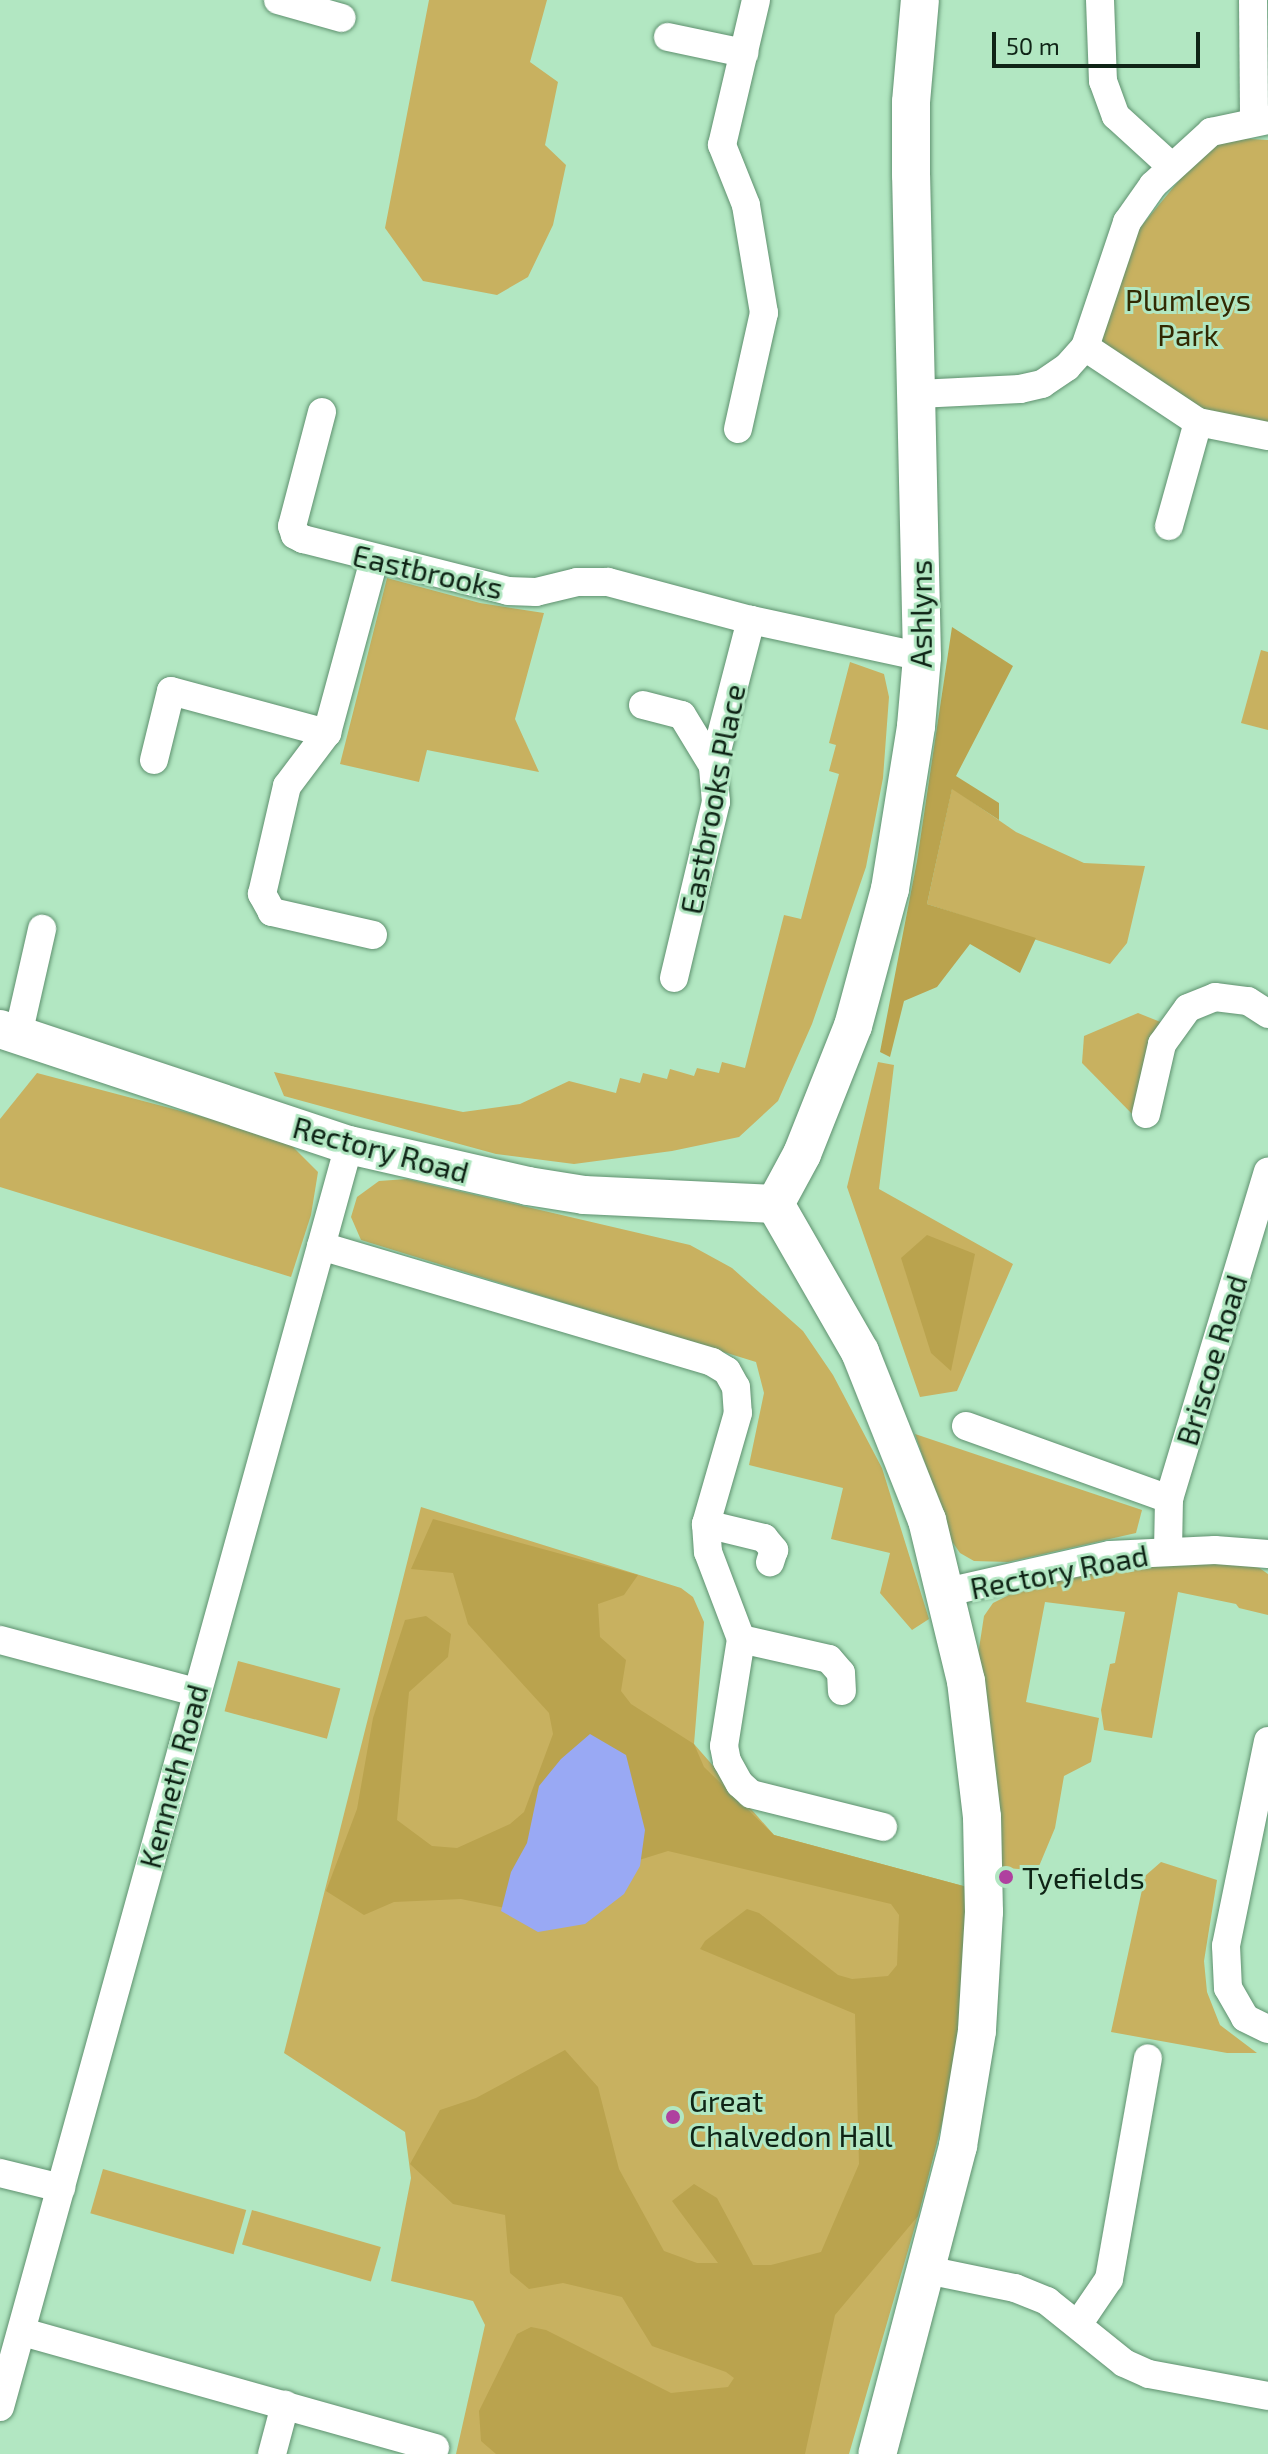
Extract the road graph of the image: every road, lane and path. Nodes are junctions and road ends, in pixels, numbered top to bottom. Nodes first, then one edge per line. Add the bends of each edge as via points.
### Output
1 (756, 0) edge
2 (920, 0) edge
3 (1100, 0) edge
4 (1253, 0) edge
5 (291, 2) edge
6 (342, 18) dead end
7 (668, 37) dead end
8 (744, 53) junction
9 (1261, 121) edge
10 (1171, 166) junction
11 (1085, 347) junction
12 (918, 394) junction
13 (322, 412) dead end
14 (1198, 422) junction
15 (738, 429) dead end
16 (1268, 436) edge
17 (1169, 526) dead end
18 (374, 560) junction
19 (751, 620) junction
20 (922, 657) junction
21 (643, 705) dead end
22 (327, 733) junction
23 (154, 760) dead end
24 (713, 766) junction
25 (42, 929) dead end
26 (373, 935) dead end
27 (674, 978) dead end
28 (1268, 1014) edge
29 (9, 1032) edge
30 (1146, 1114) dead end
31 (349, 1145) junction
32 (1268, 1172) edge
33 (775, 1204) junction
34 (321, 1246) junction
35 (966, 1426) dead end
36 (1169, 1499) junction
37 (706, 1524) junction
38 (1168, 1551) junction
39 (1268, 1554) edge
40 (770, 1562) dead end
41 (947, 1592) junction
42 (741, 1639) junction
43 (0, 1640) edge
44 (842, 1691) dead end
45 (196, 1692) junction
46 (1268, 1741) edge
47 (883, 1827) dead end
48 (1268, 2029) edge
49 (1148, 2058) dead end
50 (0, 2173) edge
51 (61, 2188) junction
52 (927, 2270) junction
53 (1079, 2323) junction
54 (23, 2332) junction
55 (1268, 2396) edge
56 (285, 2405) junction
57 (0, 2407) edge
58 (435, 2448) dead end
59 (272, 2454) edge
60 (877, 2454) edge

1 - 8 street
2 - 12 street, Ashlyns via 911,102
3 - 10 street via 1103,81 1116,116
4 - 9 street
5 - 6 street
7 - 8 street
8 - 15 street via 722,145 746,205 764,313
9 - 10 street via 1211,132
10 - 11 street via 1127,222
11 - 12 street via 1042,384 981,393
11 - 14 street
12 - 20 street, Ashlyns
13 - 18 street, Eastbrooks via 292,526 295,535
14 - 16 street
14 - 17 street
18 - 19 street, Eastbrooks via 522,593 608,582
18 - 22 street
19 - 20 street, Eastbrooks
19 - 24 street, Eastbrooks Place
20 - 33 street, Ashlyns via 908,787 862,995 802,1154
21 - 24 street via 682,715
22 - 23 street via 171,691
22 - 26 street via 287,786 262,894 272,912
24 - 27 street, Eastbrooks Place via 716,802
25 - 29 street
28 - 30 street via 1248,1001 1215,997 1188,1008 1162,1044
29 - 31 street, Rectory Road
31 - 33 street, Rectory Road via 584,1195
31 - 34 street, Kenneth Road
32 - 36 street, Briscoe Road
33 - 41 street via 860,1352 927,1520
34 - 37 street via 712,1362 727,1371 736,1387 738,1413
34 - 45 street, Kenneth Road
35 - 36 street, Rectory Road
36 - 38 street, Briscoe Road
37 - 40 street via 764,1538 774,1550
37 - 42 street via 708,1552
38 - 39 street, Rectory Road
38 - 41 street, Rectory Road via 1088,1559
41 - 52 street via 977,1758 984,1912 977,2031 958,2146
42 - 44 street via 829,1659 841,1673
42 - 47 street via 724,1746 740,1784 751,1794
43 - 45 street
45 - 51 street, Kenneth Road
46 - 48 street via 1226,1946 1228,1988 1245,2018
49 - 53 street via 1109,2279
50 - 51 street
51 - 54 street, Kenneth Road
52 - 53 street via 1015,2288
52 - 60 street
53 - 55 street via 1124,2363 1149,2374
54 - 56 street
54 - 57 street, Kenneth Road
56 - 58 street
56 - 59 street

